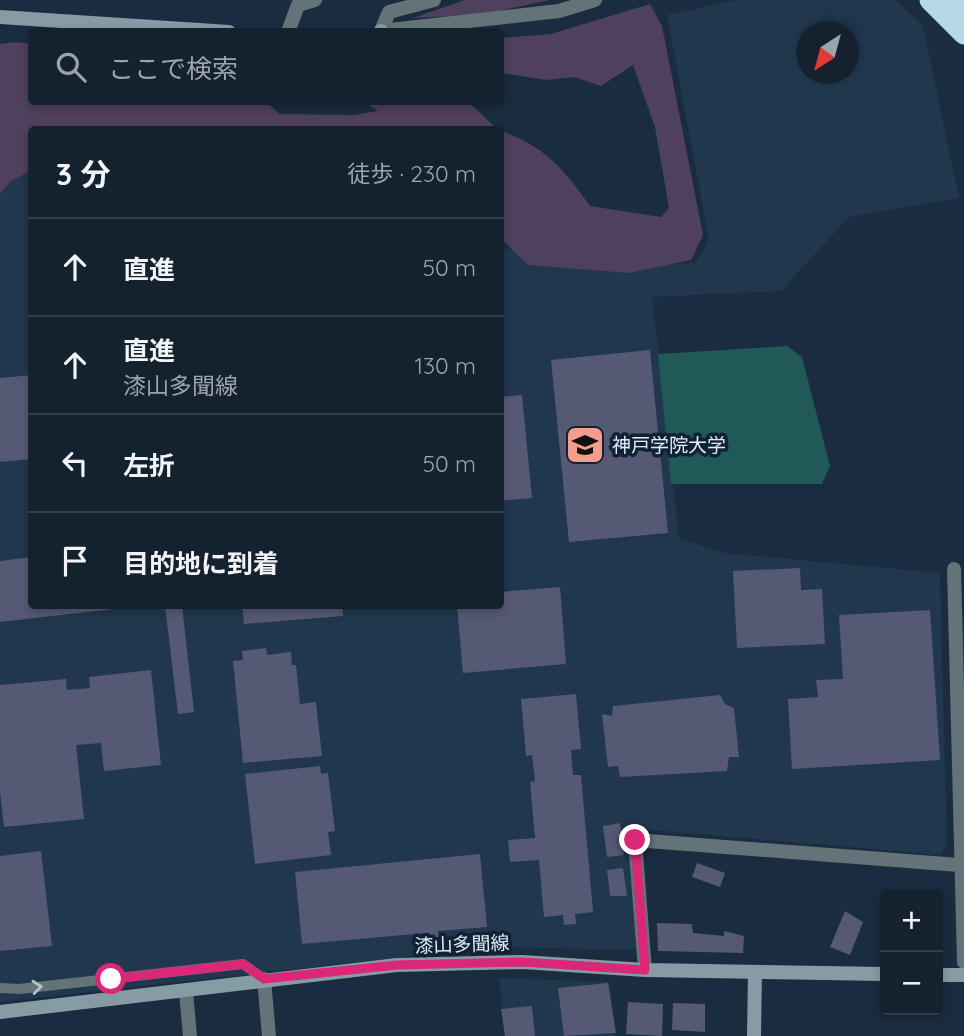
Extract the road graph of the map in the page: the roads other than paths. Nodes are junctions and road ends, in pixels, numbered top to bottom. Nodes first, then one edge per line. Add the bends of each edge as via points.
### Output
1 (1, 0) edge
2 (315, 0) edge
3 (434, 0) edge
4 (595, 0) edge
5 (930, 0) edge
6 (954, 0) edge
7 (964, 10) edge
8 (3, 16) edge
9 (172, 28) edge
10 (289, 28) edge
11 (382, 28) edge
12 (408, 28) edge
13 (964, 34) edge
14 (954, 569) dead end
15 (959, 865) junction
16 (964, 962) edge
17 (645, 970) junction
18 (755, 972) junction
19 (880, 974) edge
20 (943, 975) edge
21 (964, 975) edge
22 (264, 979) junction
23 (0, 988) edge
24 (186, 992) junction
25 (0, 1012) edge
26 (190, 1036) edge
27 (269, 1036) edge
28 (754, 1036) edge

1 - 8 street
2 - 10 street via 298,5
3 - 11 street via 389,12
4 - 12 street via 559,11
5 - 13 highway
6 - 7 highway
8 - 9 street
14 - 15 street
15 - 16 street
15 - 17 street via 635,840
17 - 18 street, 漆山多聞線
17 - 22 street, 漆山多聞線 via 522,962 397,965
18 - 19 street, 漆山多聞線
18 - 28 street
20 - 21 street
23 -> 22 lane via 243,964
22 - 24 street, 漆山多聞線
22 - 27 street
24 - 25 street, 漆山多聞線
24 - 26 street

